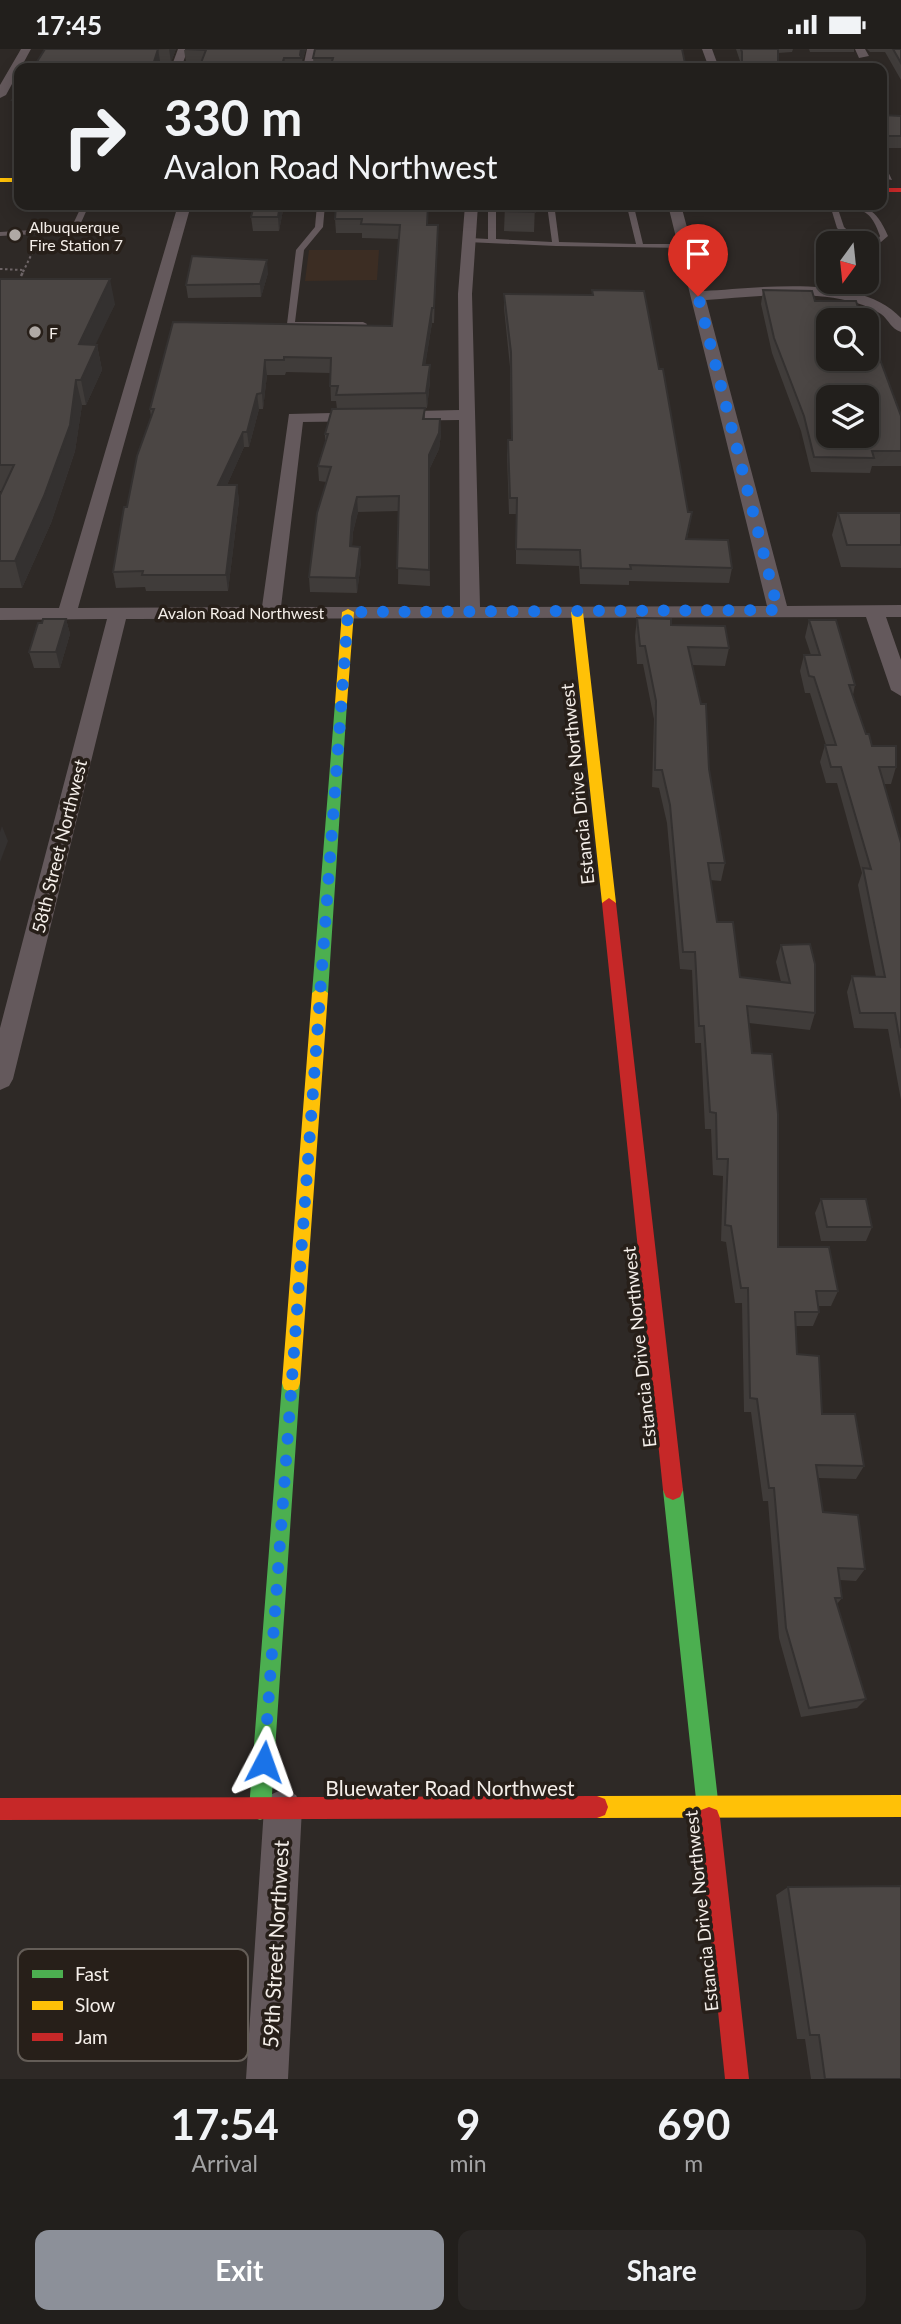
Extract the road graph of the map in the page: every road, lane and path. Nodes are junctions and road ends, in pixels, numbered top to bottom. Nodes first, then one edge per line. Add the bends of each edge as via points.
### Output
1 (14, 69) edge
2 (1, 90) edge
3 (83, 210) edge
4 (183, 210) edge
5 (321, 210) edge
6 (471, 210) edge
7 (492, 210) edge
8 (551, 210) edge
9 (631, 210) edge
10 (676, 210) edge
11 (834, 210) edge
12 (869, 210) edge
13 (0, 234) edge
14 (470, 240) junction
15 (492, 240) junction
16 (556, 244) junction
17 (35, 246) dead end
18 (640, 246) junction
19 (685, 246) junction
20 (0, 269) edge
21 (23, 270) junction
22 (21, 276) edge
23 (698, 296) junction
24 (363, 324) edge
25 (901, 327) edge
26 (467, 415) junction
27 (778, 610) junction
28 (470, 611) junction
29 (874, 611) junction
30 (901, 611) edge
31 (271, 612) junction
32 (348, 612) junction
33 (576, 612) junction
34 (118, 613) junction
35 (0, 614) edge
36 (68, 614) junction
37 (901, 690) edge
38 (0, 1079) edge
39 (901, 1805) edge
40 (709, 1807) junction
41 (272, 1808) junction
42 (0, 1809) edge
43 (267, 2079) edge
44 (737, 2079) edge

1 - 2 street
3 - 13 lane via 77,223 67,230
4 - 36 street
5 - 24 lane via 319,227 300,250 291,324
6 - 14 street
7 - 15 lane
8 - 16 lane
9 - 18 lane
10 - 19 street
11 - 12 lane via 841,228 855,241 881,240 884,236
14 - 15 lane
14 - 26 street via 465,294
15 - 16 lane
16 - 18 lane
17 - 21 path
18 - 19 lane
19 - 23 street
20 - 21 path
21 - 22 path
23 - 25 street via 839,294 869,301
23 - 27 street
26 - 28 street
26 - 31 street via 295,417
27 - 29 street, Avalon Road Northwest
27 - 33 street, Avalon Road Northwest
28 - 32 street, Avalon Road Northwest
28 - 33 street, Avalon Road Northwest
29 - 30 street, Avalon Road Northwest
29 - 37 street
31 - 32 street, Avalon Road Northwest
31 - 34 street, Avalon Road Northwest
32 - 41 street, 59th Street Northwest
33 - 40 street, Estancia Drive Northwest
34 - 36 street, Avalon Road Northwest
34 - 38 street, 58th Street Northwest
35 - 36 street, Avalon Road Northwest
39 - 40 street, Bluewater Road Northwest
40 - 41 street, Bluewater Road Northwest
40 - 44 street, Estancia Drive Northwest
41 - 42 street, Bluewater Road Northwest
41 - 43 street, 59th Street Northwest

